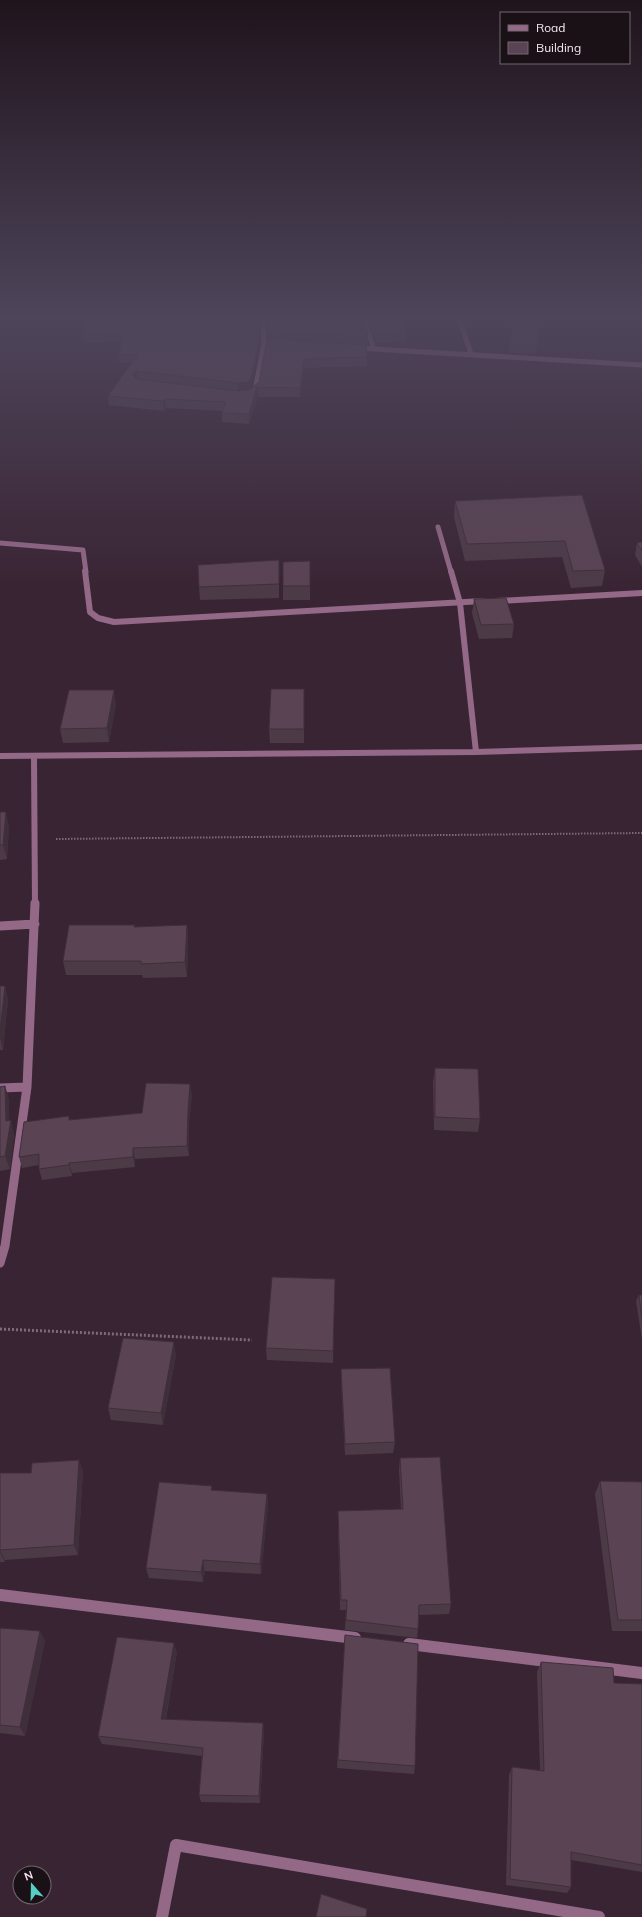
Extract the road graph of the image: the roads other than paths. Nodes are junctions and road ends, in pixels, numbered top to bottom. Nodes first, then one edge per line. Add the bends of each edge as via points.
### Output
1 (438, 527) dead end
2 (0, 543) edge
3 (642, 593) edge
4 (460, 603) junction
5 (642, 747) edge
6 (476, 752) junction
7 (0, 756) edge
8 (34, 756) junction
9 (35, 924) junction
10 (0, 926) edge
11 (28, 1087) junction
12 (0, 1088) edge
13 (2, 1246) edge
14 (0, 1263) edge
15 (0, 1595) edge
16 (365, 1639) edge
17 (397, 1643) edge
18 (642, 1673) edge
19 (162, 1917) edge
20 (599, 1917) edge

1 - 4 street
2 - 4 street via 83,550 90,612 101,620 114,622
3 - 4 street
4 - 6 street
5 - 6 street
6 - 8 street
7 - 8 street
8 - 9 street
9 - 10 street
9 - 11 street
11 - 12 street
11 - 13 street
13 - 14 street
15 - 16 street
17 - 18 street
19 - 20 street via 176,1845

